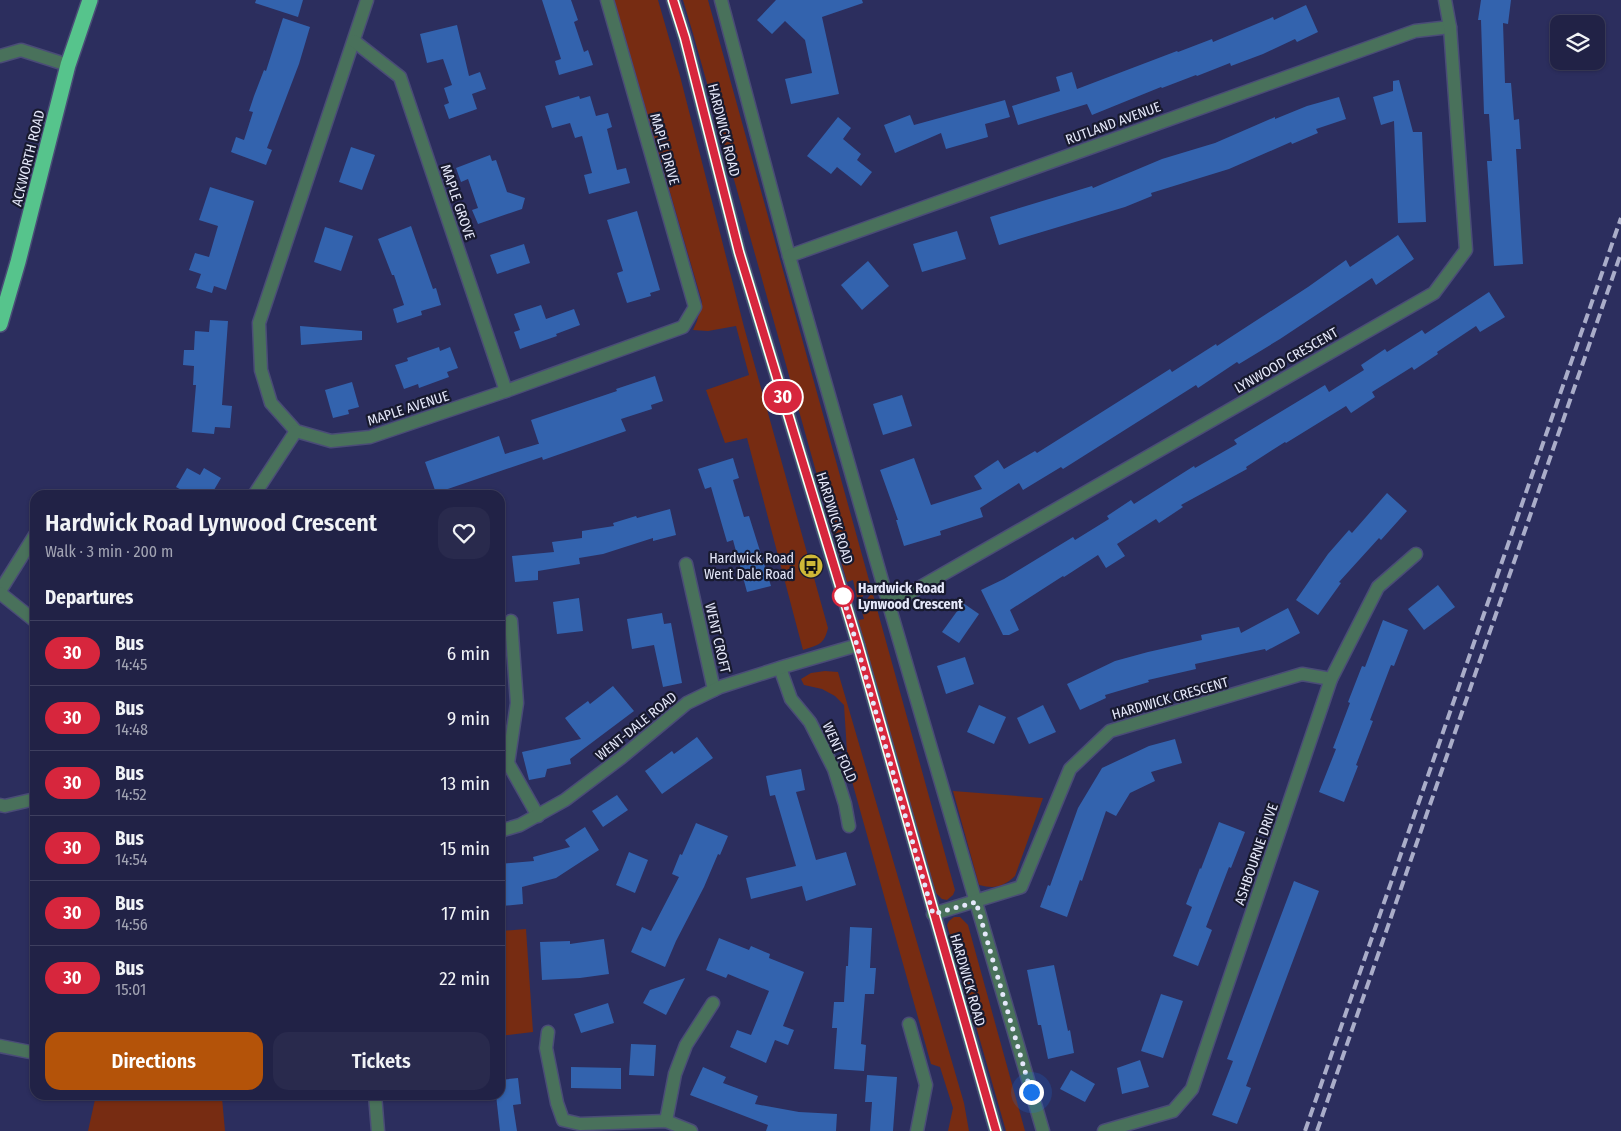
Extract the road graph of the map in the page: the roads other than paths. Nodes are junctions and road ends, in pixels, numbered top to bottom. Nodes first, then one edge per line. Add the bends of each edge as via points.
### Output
1 (90, 0) edge
2 (367, 0) edge
3 (607, 0) edge
4 (673, 0) edge
5 (721, 0) edge
6 (1445, 0) edge
7 (1450, 28) junction
8 (354, 41) junction
9 (0, 56) edge
10 (68, 64) junction
11 (789, 256) junction
12 (695, 307) joint
13 (0, 324) edge
14 (506, 391) junction
15 (296, 431) junction
16 (257, 490) edge
17 (30, 543) edge
18 (1416, 554) dead end
19 (686, 564) dead end
20 (0, 592) edge
21 (889, 605) junction
22 (30, 617) edge
23 (511, 622) dead end
24 (858, 645) junction
25 (780, 668) junction
26 (1331, 679) junction
27 (714, 690) junction
28 (30, 800) edge
29 (0, 805) edge
30 (538, 816) junction
31 (849, 826) dead end
32 (505, 830) edge
33 (976, 902) junction
34 (933, 914) junction
35 (712, 1003) dead end
36 (909, 1024) dead end
37 (548, 1032) dead end
38 (0, 1046) edge
39 (30, 1052) edge
40 (375, 1100) edge
41 (666, 1121) junction
42 (378, 1131) edge
43 (691, 1131) edge
44 (917, 1131) edge
45 (996, 1131) edge
46 (1042, 1131) edge
47 (1104, 1131) edge

1 - 10 highway, ACKWORTH ROAD
2 - 8 street
3 - 12 street, MAPLE DRIVE
4 - 24 main road, HARDWICK ROAD via 739,252
5 - 11 street, HARDWICK ROAD
6 - 7 street, LYNWOOD CRESCENT
7 - 11 street, RUTLAND AVENUE via 1415,31
7 - 21 street, LYNWOOD CRESCENT via 1466,250 1434,293
8 - 14 street, MAPLE GROVE via 400,77
8 - 15 street via 259,323 261,370 271,403
9 - 10 street via 21,50
10 - 13 highway, ACKWORTH ROAD
11 - 21 street, HARDWICK ROAD
12 - 14 street, MAPLE AVENUE via 683,327
14 - 15 street, MAPLE AVENUE via 370,437 331,441
15 - 16 street
17 - 20 street
18 - 26 street, ASHBOURNE DRIVE via 1378,587
19 - 27 street, WENT CROFT
20 - 22 street
21 - 33 street, HARDWICK ROAD
23 - 30 street via 516,703 508,763
24 - 25 street, WENT-DALE ROAD
24 - 34 main road, HARDWICK ROAD
25 - 27 street, WENT-DALE ROAD
25 - 31 street, WENT FOLD via 791,700 810,722 834,769
26 - 33 street, HARDWICK CRESCENT via 1302,674 1110,731 1070,769 1021,887
26 - 47 street, ASHBOURNE DRIVE via 1192,1089 1173,1111
27 - 30 street, WENT-DALE ROAD via 687,703 622,757
28 - 29 street
30 - 32 street, WENT-DALE ROAD
33 - 34 street, HARDWICK CRESCENT
33 - 46 street, HARDWICK ROAD
34 - 45 main road, HARDWICK ROAD
35 - 41 street via 686,1044 675,1074
36 - 44 street via 926,1084
37 - 41 street via 546,1048 563,1120 580,1124
38 - 39 street
40 - 42 street
41 - 43 street

